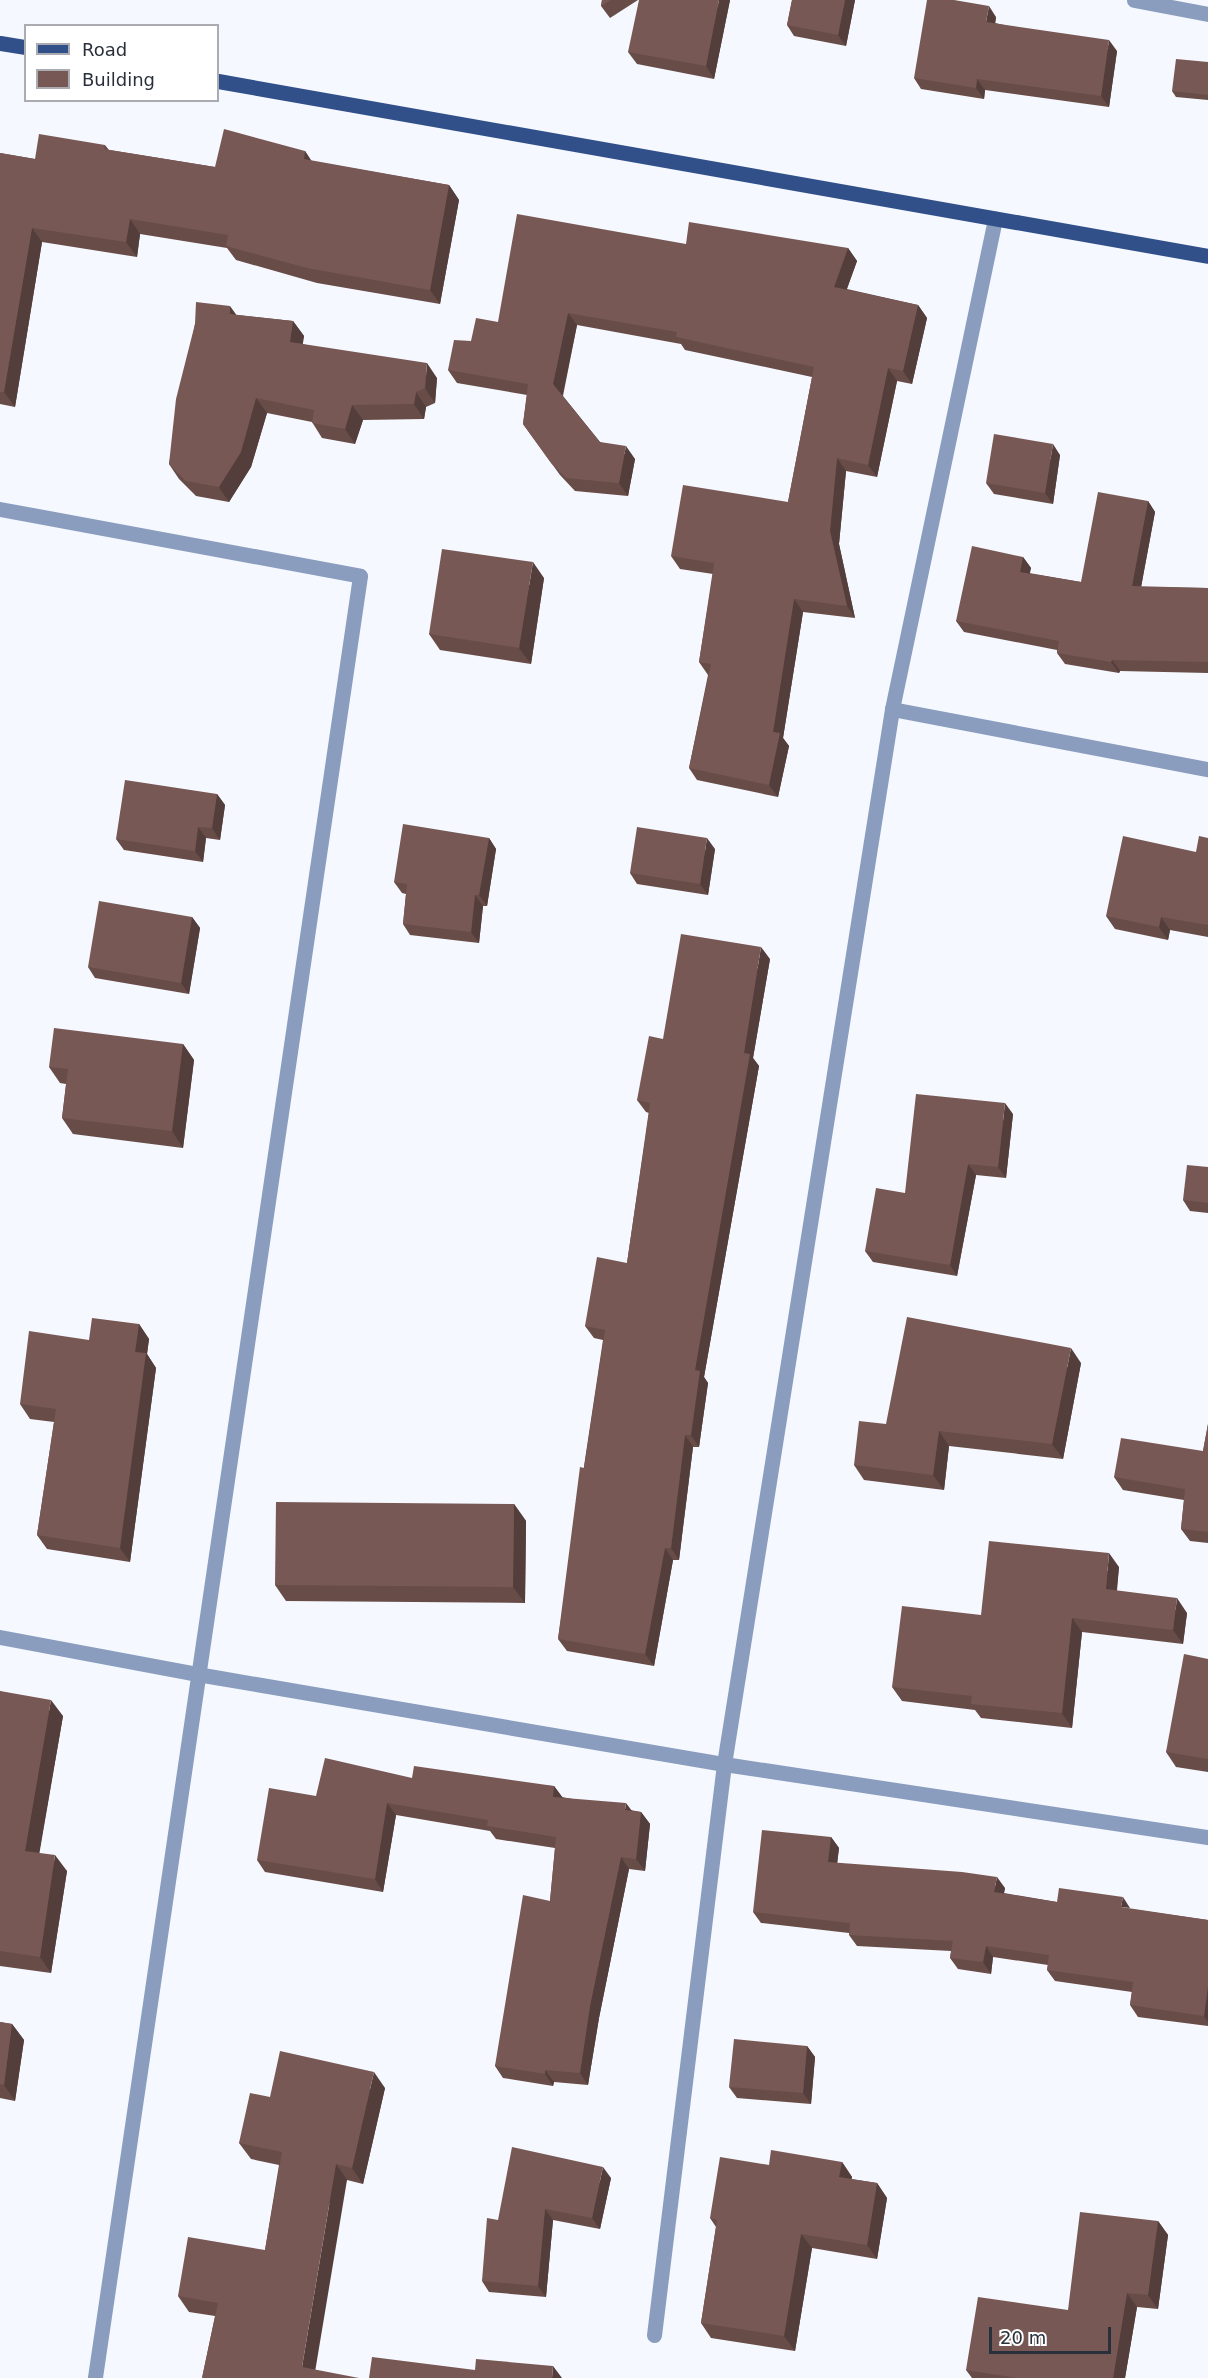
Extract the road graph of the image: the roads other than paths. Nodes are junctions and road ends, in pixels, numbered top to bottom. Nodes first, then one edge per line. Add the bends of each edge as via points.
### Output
1 (1134, 0) edge
2 (1208, 14) edge
3 (0, 43) edge
4 (24, 47) edge
5 (219, 81) edge
6 (995, 219) junction
7 (1208, 256) edge
8 (0, 509) edge
9 (892, 709) junction
10 (1208, 769) edge
11 (0, 1637) edge
12 (197, 1674) junction
13 (724, 1764) junction
14 (1208, 1837) edge
15 (654, 2335) dead end
16 (95, 2378) edge

1 - 2 street
3 - 4 main road
5 - 6 main road
6 - 7 main road
6 - 9 street
8 - 12 street via 360,576
9 - 10 street
9 - 13 street
11 - 12 street
12 - 13 street
12 - 16 street
13 - 14 street
13 - 15 street

